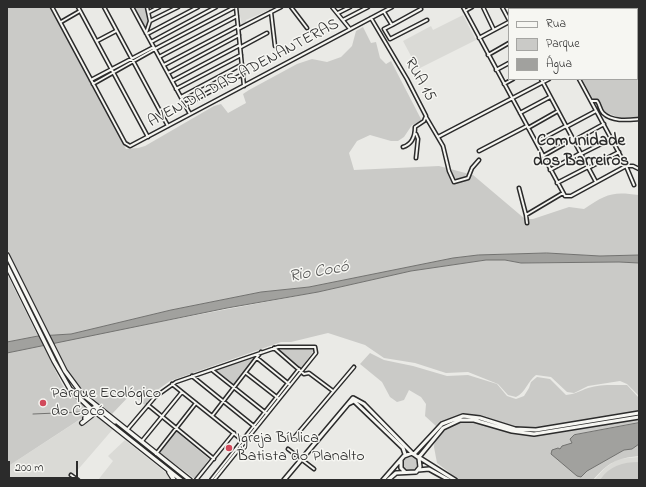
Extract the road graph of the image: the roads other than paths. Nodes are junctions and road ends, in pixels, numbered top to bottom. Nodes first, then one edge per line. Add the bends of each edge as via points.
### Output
1 (52, 7) edge
2 (78, 7) edge
3 (104, 7) edge
4 (132, 7) edge
5 (147, 7) edge
6 (159, 7) edge
7 (178, 7) edge
8 (198, 7) edge
9 (216, 7) edge
10 (236, 7) edge
11 (281, 7) edge
12 (291, 7) edge
13 (332, 7) edge
14 (350, 7) edge
15 (368, 7) edge
16 (392, 7) edge
17 (463, 7) edge
18 (472, 7) edge
19 (483, 7) edge
20 (502, 7) edge
21 (421, 9) dead end
22 (80, 11) junction
23 (384, 11) junction
24 (465, 11) junction
25 (149, 12) junction
26 (271, 12) junction
27 (338, 14) junction
28 (237, 16) junction
29 (371, 18) junction
30 (508, 19) edge
31 (343, 20) junction
32 (427, 20) dead end
33 (150, 21) junction
34 (61, 22) junction
35 (508, 22) edge
36 (392, 25) junction
37 (238, 26) junction
38 (307, 28) dead end
39 (238, 29) junction
40 (350, 29) junction
41 (494, 30) junction
42 (116, 31) junction
43 (146, 33) junction
44 (267, 33) dead end
45 (239, 35) junction
46 (479, 38) junction
47 (97, 41) junction
48 (150, 42) junction
49 (508, 45) edge
50 (240, 46) junction
51 (275, 46) dead end
52 (155, 49) junction
53 (241, 54) junction
54 (488, 55) junction
55 (160, 57) junction
56 (131, 58) junction
57 (133, 62) junction
58 (242, 64) junction
59 (508, 64) edge
60 (164, 65) junction
61 (111, 69) junction
62 (496, 70) junction
63 (113, 73) junction
64 (168, 74) junction
65 (243, 74) junction
66 (91, 80) junction
67 (511, 80) edge
68 (541, 80) edge
69 (547, 80) edge
70 (580, 80) edge
71 (172, 81) junction
72 (542, 83) junction
73 (93, 84) junction
74 (504, 84) junction
75 (244, 86) junction
76 (176, 89) junction
77 (181, 97) junction
78 (550, 97) junction
79 (512, 98) junction
80 (591, 101) junction
81 (185, 105) junction
82 (558, 111) junction
83 (596, 111) junction
84 (520, 113) junction
85 (190, 114) junction
86 (426, 117) junction
87 (639, 119) edge
88 (604, 124) junction
89 (168, 126) junction
90 (566, 126) junction
91 (527, 127) junction
92 (416, 133) junction
93 (148, 137) junction
94 (438, 137) junction
95 (611, 139) junction
96 (573, 140) junction
97 (536, 142) junction
98 (403, 146) dead end
99 (479, 151) dead end
100 (619, 152) junction
101 (581, 154) junction
102 (543, 156) junction
103 (416, 158) dead end
104 (479, 160) dead end
105 (626, 166) junction
106 (588, 168) junction
107 (639, 169) edge
108 (550, 170) junction
109 (596, 182) junction
110 (557, 183) junction
111 (634, 185) dead end
112 (518, 188) dead end
113 (563, 194) junction
114 (526, 215) junction
115 (528, 223) dead end
116 (7, 255) edge
117 (7, 266) edge
118 (274, 348) junction
119 (262, 352) junction
120 (257, 358) junction
121 (354, 367) dead end
122 (212, 370) junction
123 (300, 370) junction
124 (246, 373) junction
125 (192, 376) junction
126 (172, 384) junction
127 (289, 384) junction
128 (234, 387) junction
129 (182, 392) junction
130 (333, 392) junction
131 (82, 394) junction
132 (278, 398) junction
133 (223, 401) junction
134 (196, 403) junction
135 (148, 405) junction
136 (89, 407) junction
137 (96, 410) junction
138 (266, 413) junction
139 (639, 413) edge
140 (101, 416) junction
141 (162, 416) junction
142 (212, 416) junction
143 (639, 417) edge
144 (82, 421) junction
145 (118, 424) junction
146 (255, 427) junction
147 (176, 428) junction
148 (127, 430) junction
149 (234, 433) junction
150 (293, 439) dead end
151 (244, 441) junction
152 (142, 442) junction
153 (399, 442) junction
154 (138, 445) junction
155 (288, 449) dead end
156 (152, 451) junction
157 (156, 454) junction
158 (414, 454) junction
159 (149, 455) junction
160 (405, 455) junction
161 (401, 458) junction
162 (419, 458) junction
163 (214, 459) junction
164 (302, 459) junction
165 (168, 470) junction
166 (314, 470) dead end
167 (418, 470) junction
168 (406, 473) junction
169 (71, 475) dead end
170 (78, 480) edge
171 (174, 480) edge
172 (181, 480) edge
173 (190, 480) edge
174 (196, 480) edge
175 (211, 480) edge
176 (214, 480) edge
177 (284, 480) edge
178 (383, 480) edge
179 (388, 480) edge
180 (449, 480) edge
181 (455, 480) edge

1 - 34 street
2 - 22 street
3 - 42 street
4 - 43 street
5 - 25 street
6 - 25 street
7 - 33 street
8 - 43 street
9 - 48 street
10 - 28 street
10 - 52 street
11 - 26 street
12 - 38 street
13 - 27 street
14 - 27 street
15 - 31 street
16 - 23 street, AVENIDA DAS ADENANTERAS
17 - 24 street
18 - 24 street
19 - 41 street
20 - 30 street
21 - 36 street
22 - 34 street
22 - 47 street
23 - 29 street, AVENIDA DAS ADENANTERAS
23 - 36 street
24 - 46 street
25 - 33 street
26 - 39 street
26 - 51 street
27 - 31 street
28 - 37 street
28 - 55 street
29 - 40 street, AVENIDA DAS ADENANTERAS
29 - 86 street, RUA 15
31 - 40 street
32 - 36 street via 390,39 384,29
33 - 43 street
34 - 66 street
35 - 41 street
37 - 39 street
37 - 60 street
39 - 45 street
40 - 75 street, AVENIDA DAS ADENANTERAS
41 - 46 street
42 - 47 street
42 - 56 street
43 - 48 street
44 - 50 street
45 - 50 street
45 - 64 street
46 - 54 street
47 - 61 street
48 - 52 street
49 - 54 street
50 - 53 street
50 - 71 street
52 - 55 street
52 - 56 street
52 - 57 street
53 - 58 street
53 - 76 street
54 - 62 street
55 - 60 street
56 - 57 street
56 - 61 street
57 - 63 street
57 - 89 street
58 - 65 street
58 - 77 street
59 - 62 street
60 - 64 street
61 - 63 street
61 - 66 street
62 - 74 street
63 - 73 street
63 - 93 street
64 - 71 street
65 - 75 street
65 - 81 street
66 - 73 street
67 - 74 street
68 - 72 street
69 - 72 street
70 - 80 street
71 - 76 street
72 - 78 street
72 - 79 street
73 - 93 street, AVENIDA DAS ADENANTERAS via 127,145 133,146
74 - 79 street
75 - 85 street, AVENIDA DAS ADENANTERAS
76 - 77 street
77 - 81 street
78 - 82 street
78 - 84 street
79 - 84 street
79 - 94 street
80 - 83 street
80 - 87 street via 598,101 602,112 612,118
81 - 85 street
82 - 90 street
82 - 91 street
83 - 88 street
83 - 90 street
84 - 91 street
85 - 89 street, AVENIDA DAS ADENANTERAS
86 - 92 street, RUA 15 via 415,126
86 - 94 street
88 - 95 street
88 - 96 street
89 - 93 street, AVENIDA DAS ADENANTERAS
90 - 96 street
90 - 97 street
91 - 97 street
91 - 99 street
92 - 98 street, RUA 15 via 408,145
92 - 103 street
94 - 104 street via 454,182 468,178
95 - 100 street
95 - 101 street
96 - 101 street
96 - 102 street
97 - 102 street
100 - 105 street
100 - 106 street
101 - 106 street
101 - 108 street
102 - 108 street
105 - 107 street
105 - 109 street
105 - 111 street
106 - 109 street
106 - 110 street
108 - 110 street
109 - 113 street via 571,196 566,197
110 - 113 street
112 - 114 street
113 - 114 street
114 - 115 street
116 - 131 main road via 57,355 70,379
117 - 136 main road via 70,389
118 - 119 street
118 - 123 street
118 - 123 street via 314,346 316,353
119 - 120 street
119 - 122 street
120 - 124 street
120 - 127 street
121 - 130 street
122 - 125 street
122 - 128 street
123 - 127 street
123 - 130 street via 304,374 309,373
124 - 128 street
124 - 132 street
125 - 126 street
125 - 133 street
126 - 129 street
126 - 135 street
127 - 132 street
128 - 133 street
128 - 138 street
129 - 134 street
129 - 141 street
130 - 150 street
131 - 137 main road
131 - 145 main road
132 - 138 street
133 - 142 street
133 - 146 street
134 - 142 street
134 - 147 street
135 - 141 street
135 - 148 street
136 - 137 main road
136 - 144 main road
137 - 140 main road
137 - 144 main road
137 - 145 main road
138 - 146 street
139 - 158 street via 536,430 515,429 480,418 463,416 442,424
140 - 144 main road
140 - 154 main road
141 - 147 street
141 - 152 street
142 - 149 street
143 - 162 street via 542,434 516,432 480,421 460,420 443,428
145 - 148 main road
146 - 151 street
147 - 157 street
147 - 163 street
148 - 152 main road
149 - 151 street
149 - 163 street
151 - 175 street
151 - 176 street
152 - 154 main road
152 - 156 main road
153 - 158 street
153 - 160 street via 405,450
153 - 164 street via 354,401 345,407
154 - 159 main road
155 - 164 street
156 - 157 main road
156 - 159 main road
157 - 173 main road
158 - 160 street
158 - 162 street
159 - 165 main road
160 - 161 street
161 - 168 street via 400,465
161 - 178 street
162 - 167 street via 421,464
162 - 181 street
163 - 174 street
164 - 166 street
164 - 177 street
165 - 171 main road
165 - 172 main road
167 - 168 street via 413,474
167 - 180 street via 429,469
168 - 179 street via 396,473
169 - 170 street

